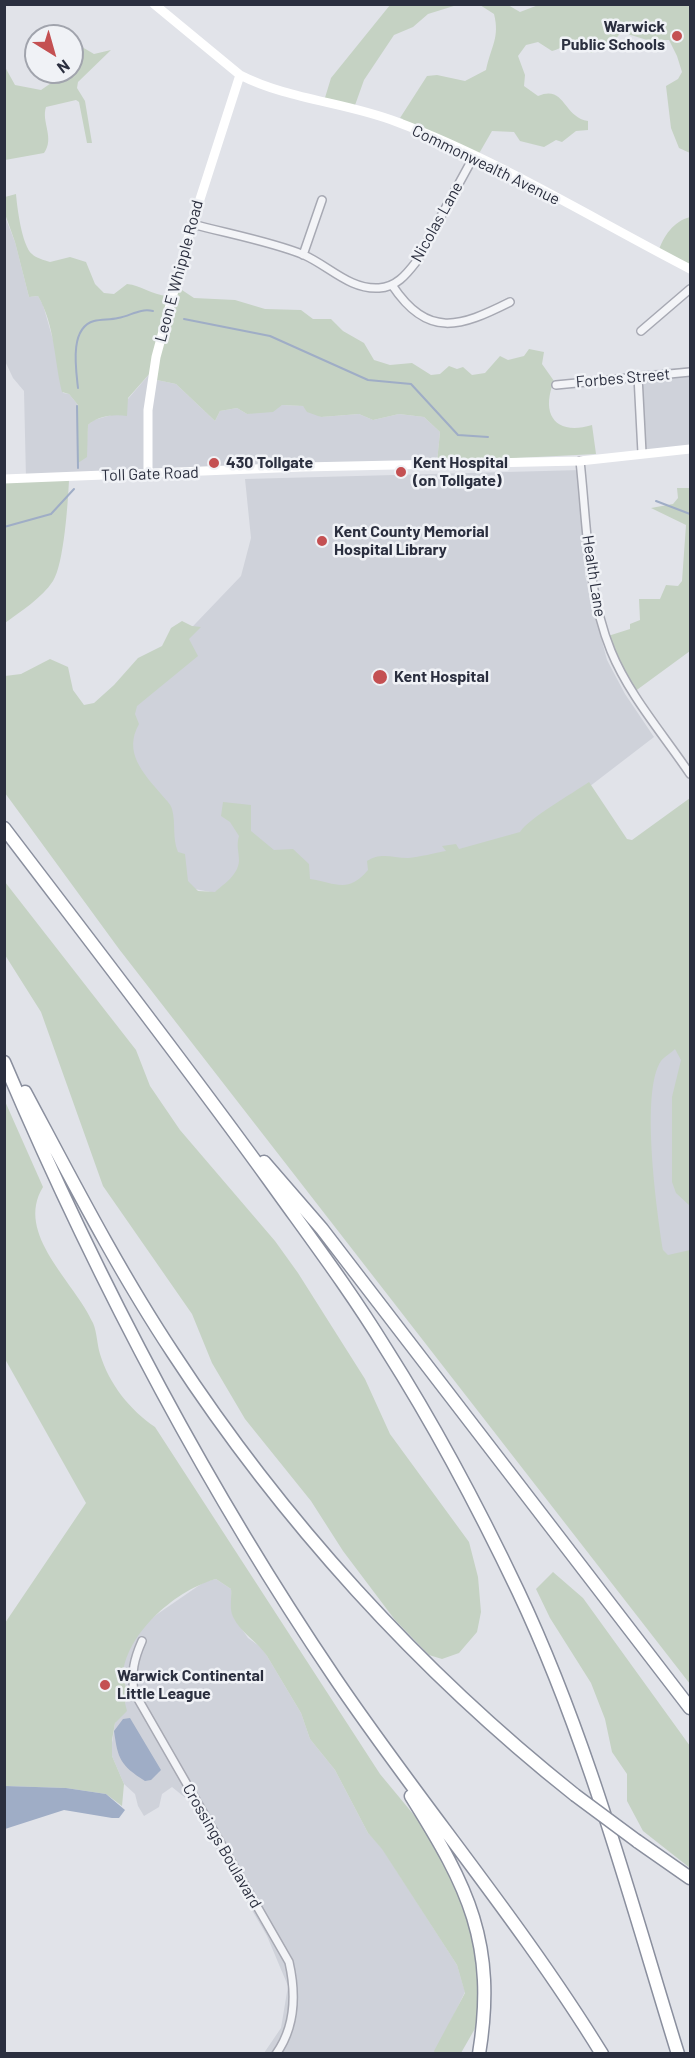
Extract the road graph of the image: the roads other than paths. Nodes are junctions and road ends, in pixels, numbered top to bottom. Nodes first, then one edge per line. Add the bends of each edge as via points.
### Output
1 (154, 4) edge
2 (240, 75) junction
3 (474, 156) junction
4 (322, 200) dead end
5 (192, 224) junction
6 (303, 255) junction
7 (690, 269) edge
8 (392, 285) junction
9 (690, 289) edge
10 (510, 302) dead end
11 (641, 331) dead end
12 (690, 372) edge
13 (638, 376) junction
14 (556, 385) dead end
15 (690, 450) edge
16 (642, 453) junction
17 (580, 461) junction
18 (148, 474) junction
19 (4, 479) edge
20 (690, 774) edge
21 (4, 828) edge
22 (4, 1054) edge
23 (4, 1062) edge
24 (218, 1109) junction
25 (142, 1641) dead end
26 (354, 1707) junction
27 (690, 1708) edge
28 (690, 1878) edge
29 (276, 2054) edge
30 (479, 2054) edge
31 (602, 2054) edge
32 (678, 2054) edge

1 - 2 street, Commonwealth Avenue
2 - 3 street, Commonwealth Avenue via 273,90 396,121
2 - 5 street, Leon E Whipple Road
3 - 7 street, Commonwealth Avenue
3 - 8 street, Nicolas Lane via 416,262
4 - 6 street
5 - 6 street
5 - 18 street, Leon E Whipple Road via 156,357 148,410
6 - 8 street via 349,282 364,287
8 - 10 street via 401,298 442,325 493,311
9 - 11 street
12 - 13 street, Forbes Street
13 - 14 street, Forbes Street
13 - 16 street
15 - 16 street, Toll Gate Road
16 - 17 street, Toll Gate Road
17 - 18 street, Toll Gate Road
17 - 20 street, Health Lane via 595,598 611,651 625,679
18 - 19 street, Toll Gate Road
21 - 24 highway
22 - 28 highway, bridge via 136,1294 207,1404 340,1572 492,1725 575,1794
23 - 26 highway via 87,1250 168,1407 256,1559
24 - 27 highway via 322,1228
24 - 32 highway via 376,1333 491,1535 529,1616 576,1736
25 - 29 street, Crossings Boulavard via 132,1676 134,1692 289,1962 293,2006 289,2027
26 - 30 highway via 444,1849 466,1895 483,1966
26 - 31 highway via 538,1956

